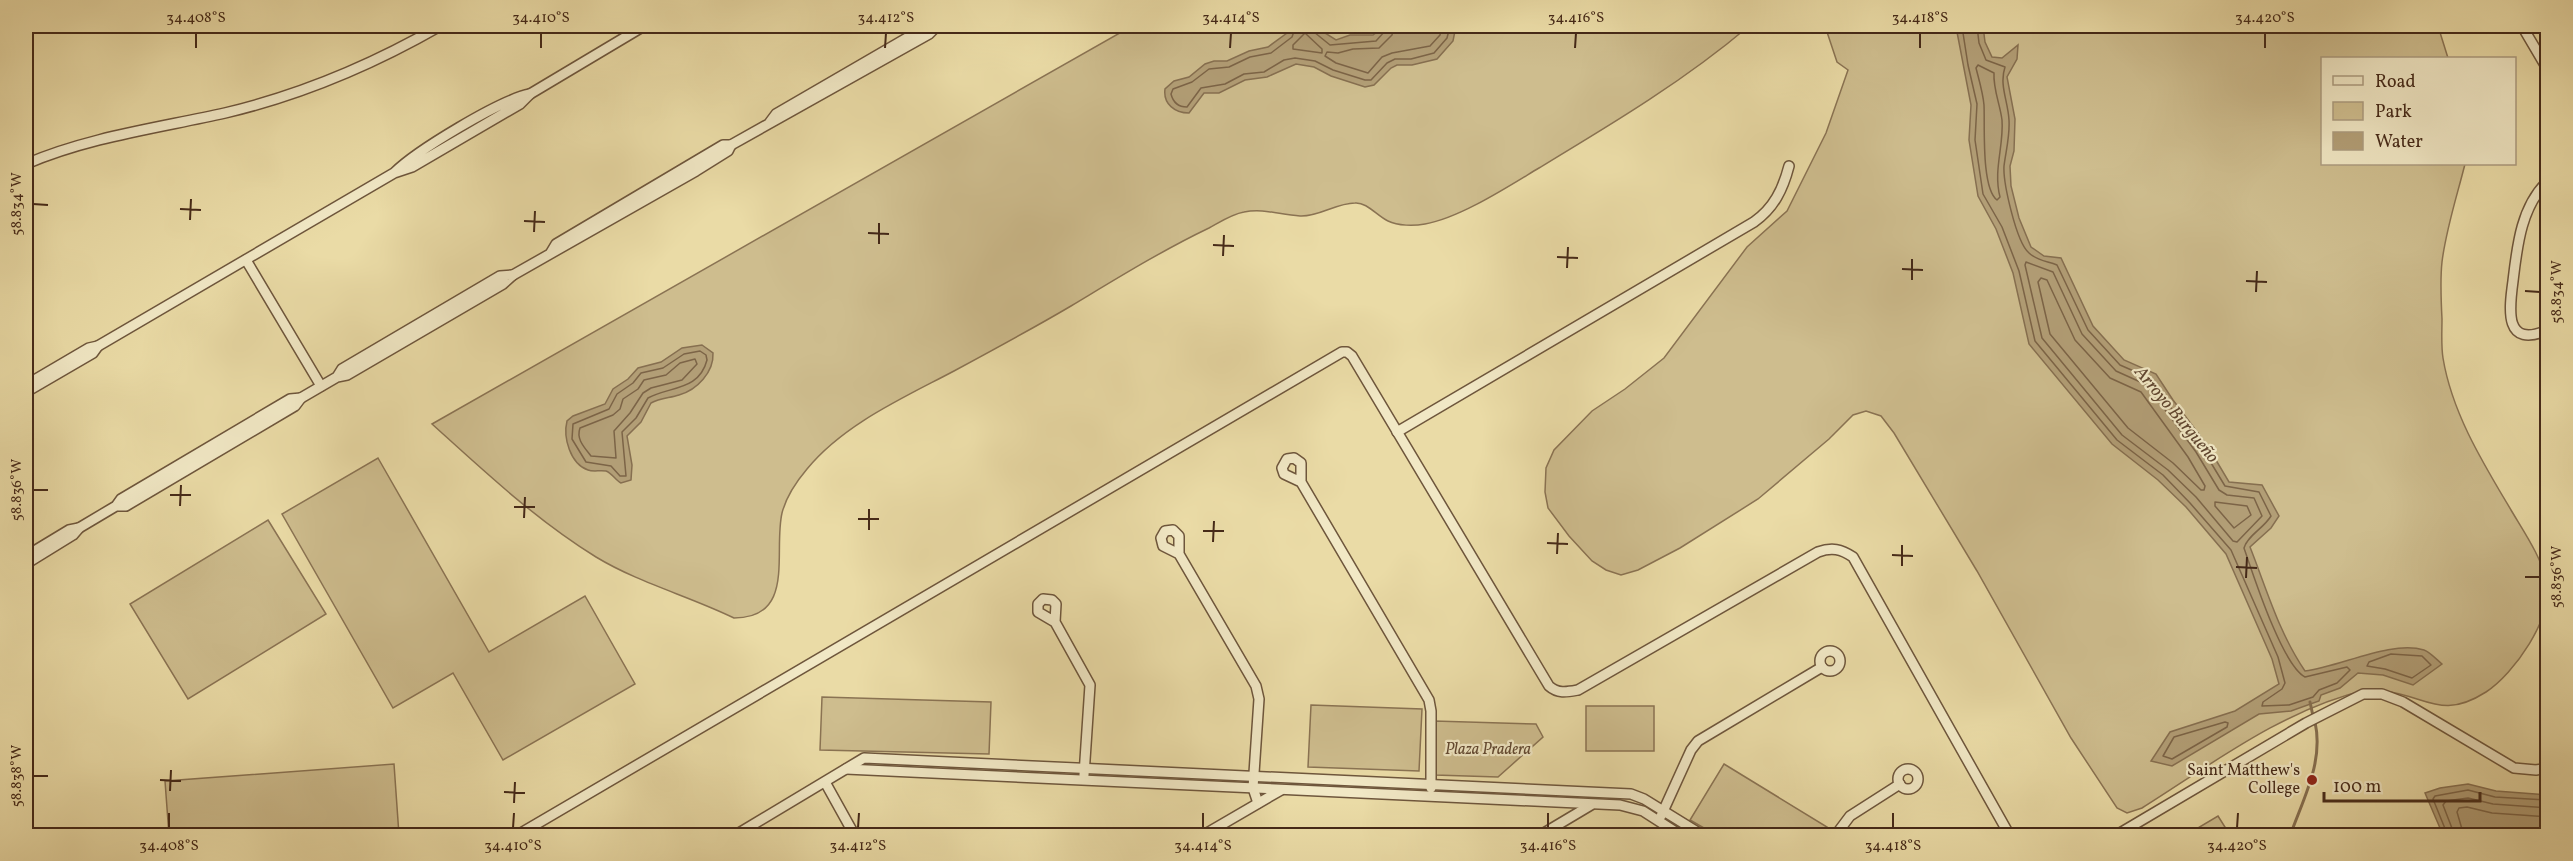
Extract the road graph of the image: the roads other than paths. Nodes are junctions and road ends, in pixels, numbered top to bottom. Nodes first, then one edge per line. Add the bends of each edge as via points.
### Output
1 (440, 26) edge
2 (644, 26) edge
3 (2522, 26) edge
4 (873, 62) junction
5 (2547, 70) edge
6 (26, 164) edge
7 (1789, 166) dead end
8 (2547, 181) edge
9 (246, 260) junction
10 (2547, 330) edge
11 (32, 383) edge
12 (321, 386) junction
13 (26, 392) edge
14 (1397, 432) junction
15 (1301, 482) dead end
16 (79, 528) junction
17 (1179, 554) dead end
18 (26, 556) edge
19 (26, 564) edge
20 (1055, 622) dead end
21 (1822, 667) dead end
22 (2547, 768) edge
23 (846, 769) junction
24 (1084, 769) junction
25 (1254, 777) junction
26 (1299, 779) junction
27 (1084, 780) junction
28 (825, 782) junction
29 (1900, 784) dead end
30 (1431, 785) junction
31 (1253, 788) junction
32 (1281, 789) junction
33 (1513, 789) junction
34 (1565, 791) junction
35 (1610, 793) junction
36 (1431, 796) junction
37 (1512, 801) junction
38 (1258, 803) junction
39 (1565, 803) junction
40 (1593, 804) junction
41 (1664, 811) junction
42 (1568, 818) junction
43 (1659, 821) junction
44 (1556, 831) edge
45 (516, 836) edge
46 (734, 836) edge
47 (855, 836) edge
48 (1202, 836) edge
49 (1539, 836) edge
50 (1682, 836) edge
51 (1704, 836) edge
52 (1835, 836) edge
53 (2010, 836) edge
54 (2115, 836) edge

1 - 6 street via 350,72 286,96 87,144
2 - 9 street via 530,94 520,104 408,160 394,173
3 - 5 street
4 - 4 street via 929,34 937,26 926,27
4 - 12 street via 776,114 770,122 731,145 723,145 560,250 342,369 337,377
7 - 14 street via 1775,202 1754,222
8 - 10 street via 2536,195 2517,246 2509,312 2522,334 2529,336
9 - 11 street
9 - 12 street
11 - 13 street
12 - 16 street via 295,406 126,506 116,506
14 - 45 street via 1352,356 1347,352 1334,354
14 - 53 street via 1554,691 1578,690 1818,552 1837,549 1853,557
15 - 30 street via 1429,700
16 - 18 street
16 - 19 street
17 - 25 street via 1256,686 1259,706
20 - 24 street via 1090,685
21 - 41 street via 1698,741
22 - 54 street via 2514,768 2403,702 2382,694 2354,697
23 - 24 street via 864,758
23 - 27 street
23 - 28 street
24 - 25 street
24 - 27 street
25 - 26 street
25 - 31 street
26 - 30 street
26 - 32 street
27 - 31 street
28 - 46 street
28 - 47 street
29 - 52 street via 1850,816
30 - 33 street
30 - 36 street
31 - 32 street
31 - 38 street
32 - 36 street
32 - 38 street
33 - 34 street
33 - 37 street
34 - 35 street
34 - 39 street
35 - 40 street
35 - 41 street via 1638,796
36 - 37 street
37 - 39 street
38 - 48 street
39 - 40 street
39 - 42 street
40 - 42 street
40 - 43 street via 1629,806
41 - 43 street
41 - 51 street
42 - 44 street
43 - 50 street
44 - 49 street

